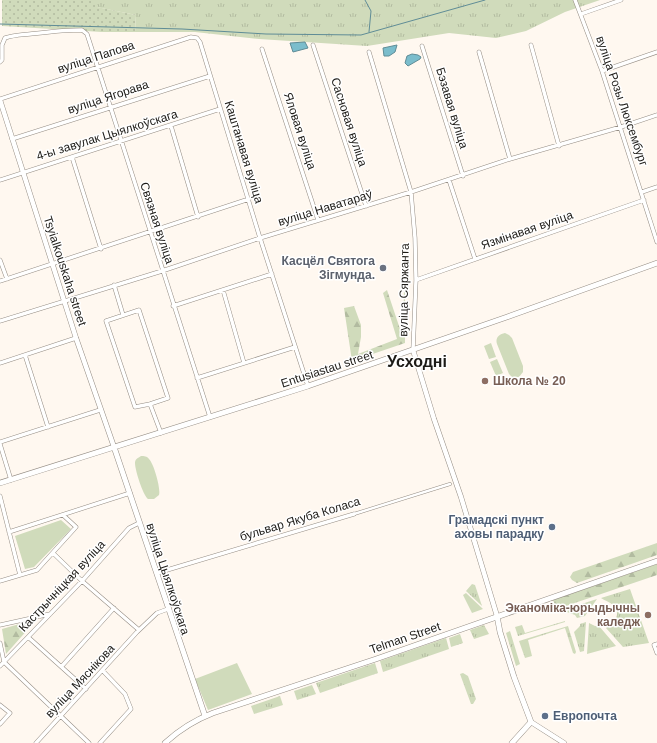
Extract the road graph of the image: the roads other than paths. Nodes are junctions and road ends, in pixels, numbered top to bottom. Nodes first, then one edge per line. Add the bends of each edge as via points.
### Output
1 (575, 0) edge
2 (621, 0) edge
3 (581, 14) junction
4 (197, 38) joint
5 (313, 45) dead end
6 (531, 45) dead end
7 (422, 46) dead end
8 (262, 49) dead end
9 (368, 52) dead end
10 (478, 52) dead end
11 (657, 52) edge
12 (0, 62) edge
13 (98, 67) junction
14 (602, 70) junction
15 (210, 76) junction
16 (0, 99) edge
17 (110, 107) junction
18 (220, 110) junction
19 (657, 115) edge
20 (171, 126) junction
21 (620, 127) junction
22 (12, 139) junction
23 (120, 141) junction
24 (559, 146) junction
25 (72, 157) junction
26 (510, 159) junction
27 (22, 172) junction
28 (463, 176) junction
29 (0, 180) edge
30 (449, 180) junction
31 (657, 187) edge
32 (411, 192) junction
33 (642, 192) junction
34 (249, 200) junction
35 (644, 200) junction
36 (366, 206) junction
37 (198, 217) junction
38 (318, 220) junction
39 (150, 233) junction
40 (260, 238) junction
41 (657, 242) edge
42 (101, 248) junction
43 (475, 259) junction
44 (0, 260) edge
45 (53, 264) junction
46 (656, 266) edge
47 (162, 270) junction
48 (272, 274) junction
49 (7, 279) junction
50 (416, 280) junction
51 (0, 281) edge
52 (114, 285) junction
53 (223, 290) junction
54 (65, 301) junction
55 (174, 306) junction
56 (123, 315) junction
57 (0, 322) edge
58 (76, 338) junction
59 (295, 347) junction
60 (413, 350) junction
61 (25, 355) junction
62 (0, 363) edge
63 (244, 363) junction
64 (197, 378) junction
65 (308, 386) junction
66 (150, 404) junction
67 (100, 410) junction
68 (210, 417) junction
69 (48, 427) junction
70 (161, 433) junction
71 (0, 443) edge
72 (114, 447) junction
73 (11, 480) junction
74 (0, 483) edge
75 (450, 484) dead end
76 (130, 493) junction
77 (0, 496) edge
78 (354, 514) joint
79 (62, 515) junction
80 (140, 523) junction
81 (10, 532) junction
82 (53, 553) junction
83 (657, 561) edge
84 (157, 573) junction
85 (20, 575) junction
86 (0, 580) edge
87 (82, 581) junction
88 (114, 608) junction
89 (168, 609) junction
90 (51, 614) junction
91 (498, 616) junction
92 (0, 624) edge
93 (138, 631) junction
94 (28, 637) junction
95 (0, 643) edge
96 (656, 645) edge
97 (657, 653) edge
98 (4, 662) junction
99 (0, 666) edge
100 (62, 666) junction
101 (103, 671) junction
102 (86, 689) junction
103 (0, 705) edge
104 (60, 716) junction
105 (205, 716) junction
106 (531, 722) junction
107 (0, 724) edge
108 (104, 738) junction
109 (36, 743) edge
110 (89, 743) edge
111 (100, 743) edge
112 (106, 743) edge
113 (165, 743) edge
114 (512, 743) edge
115 (564, 743) edge

1 - 3 street, вуліца Розы Люксембург
2 - 3 street
3 - 14 street, вуліца Розы Люксембург
4 - 13 street, вуліца Папова via 190,37
4 - 15 street, Каштанавая вуліца
5 - 36 street, Сасновая вуліца
6 - 24 street
7 - 28 street, Бэзавая вуліца
8 - 38 street, Яловая вуліца
9 - 32 street, вуліца Сяржанта
10 - 26 street
11 - 14 street
12 - 13 street, Связная вуліца via 5,38 14,34 82,30 87,34
13 - 16 street, вуліца Папова
13 - 17 street, Связная вуліца
14 - 21 street, вуліца Розы Люксембург
15 - 17 street, вуліца Ягорава
15 - 18 street, Каштанавая вуліца
16 - 22 street, Tsyialkouskaha street
17 - 22 street, вуліца Ягорава
17 - 23 street, Связная вуліца
18 - 20 street, 4-ы завулак Цыялкоўскага
18 - 34 street, Каштанавая вуліца
19 - 21 street, вуліца Наватараў
20 - 23 street, 4-ы завулак Цыялкоўскага
20 - 37 street
21 - 24 street, вуліца Наватараў
21 - 33 street, вуліца Розы Люксембург
22 - 27 street, Tsyialkouskaha street
23 - 25 street, 4-ы завулак Цыялкоўскага
23 - 39 street, Связная вуліца
24 - 26 street, вуліца Наватараў
25 - 27 street, 4-ы завулак Цыялкоўскага
25 - 42 street
26 - 28 street, вуліца Наватараў
27 - 29 street, 4-ы завулак Цыялкоўскага
27 - 45 street, Tsyialkouskaha street
28 - 30 street, вуліца Наватараў
30 - 32 street, вуліца Наватараў
30 - 43 street
31 - 33 street
32 - 36 street, вуліца Наватараў
32 - 50 street, вуліца Сяржанта
33 - 35 street, вуліца Розы Люксембург
34 - 37 street
34 - 40 street, Каштанавая вуліца
35 - 41 street, вуліца Розы Люксембург
35 - 43 street, Язмінавая вуліца
36 - 38 street, вуліца Наватараў
37 - 39 street
38 - 40 street, вуліца Наватараў
39 - 42 street
39 - 47 street, Связная вуліца
40 - 47 street, вуліца Наватараў
40 - 48 street, Каштанавая вуліца
42 - 45 street
43 - 50 street, Язмінавая вуліца
44 - 49 street
45 - 49 street
45 - 54 street, Tsyialkouskaha street
46 - 60 main road, Entusiastau street
47 - 52 street, вуліца Наватараў
47 - 55 street, Связная вуліца
48 - 53 street
48 - 59 street, Каштанавая вуліца
49 - 51 street
50 - 60 street, вуліца Сяржанта
52 - 54 street, вуліца Наватараў
52 - 56 street
53 - 55 street
53 - 63 street
54 - 57 street, вуліца Наватараў
54 - 58 street, Tsyialkouskaha street
55 - 64 street, Связная вуліца
56 - 66 street via 106,320 134,407
56 - 66 street via 138,310 168,398
58 - 61 street
58 - 67 street, Tsyialkouskaha street
59 - 63 street
59 - 65 street, Каштанавая вуліца
60 - 65 main road, Entusiastau street
60 - 91 street, вуліца Сяржанта
61 - 62 street
61 - 69 street
63 - 64 street
64 - 68 street, Связная вуліца
65 - 68 main road, Entusiastau street
66 - 70 street
67 - 69 street
67 - 72 street, Tsyialkouskaha street
68 - 70 main road, Entusiastau street
69 - 71 street
70 - 72 main road, Entusiastau street
71 - 73 street
72 - 73 main road, Entusiastau street
72 - 76 main road, вуліца Цыялкоўскага
73 - 74 main road, Entusiastau street
75 - 78 street, бульвар Якуба Коласа
76 - 79 street
76 - 80 main road, вуліца Цыялкоўскага
77 - 81 street
78 - 84 street, бульвар Якуба Коласа
79 - 81 street
79 - 82 street via 76,528
80 - 84 main road, вуліца Цыялкоўскага
80 - 87 street, Кастрычніцкая вуліца via 129,528
81 - 85 street
82 - 85 street via 37,570
82 - 87 street
83 - 91 main road, Telman Street
84 - 89 main road, вуліца Цыялкоўскага
85 - 86 street
87 - 88 street
87 - 90 street, Кастрычніцкая вуліца
88 - 93 street
88 - 100 street
89 - 93 street, вуліца Мяснікова via 157,613
89 - 105 main road, вуліца Цыялкоўскага
90 - 92 street
90 - 94 street, Кастрычніцкая вуліца
91 - 105 main road, Telman Street
91 - 106 main road via 500,632 514,677
93 - 101 street, вуліца Мяснікова
94 - 98 street, Кастрычніцкая вуліца
94 - 100 street
95 - 98 street
96 - 97 street
98 - 99 street, Кастрычніцкая вуліца
98 - 104 street
100 - 102 street
101 - 102 street, вуліца Мяснікова
101 - 108 street via 125,694 130,709
102 - 104 street, вуліца Мяснікова
103 - 107 street via 10,714
104 - 109 street, вуліца Мяснікова
104 - 110 street
105 - 113 main road, Telman Street via 176,733
106 - 114 main road
106 - 115 street
108 - 111 street
108 - 112 street

